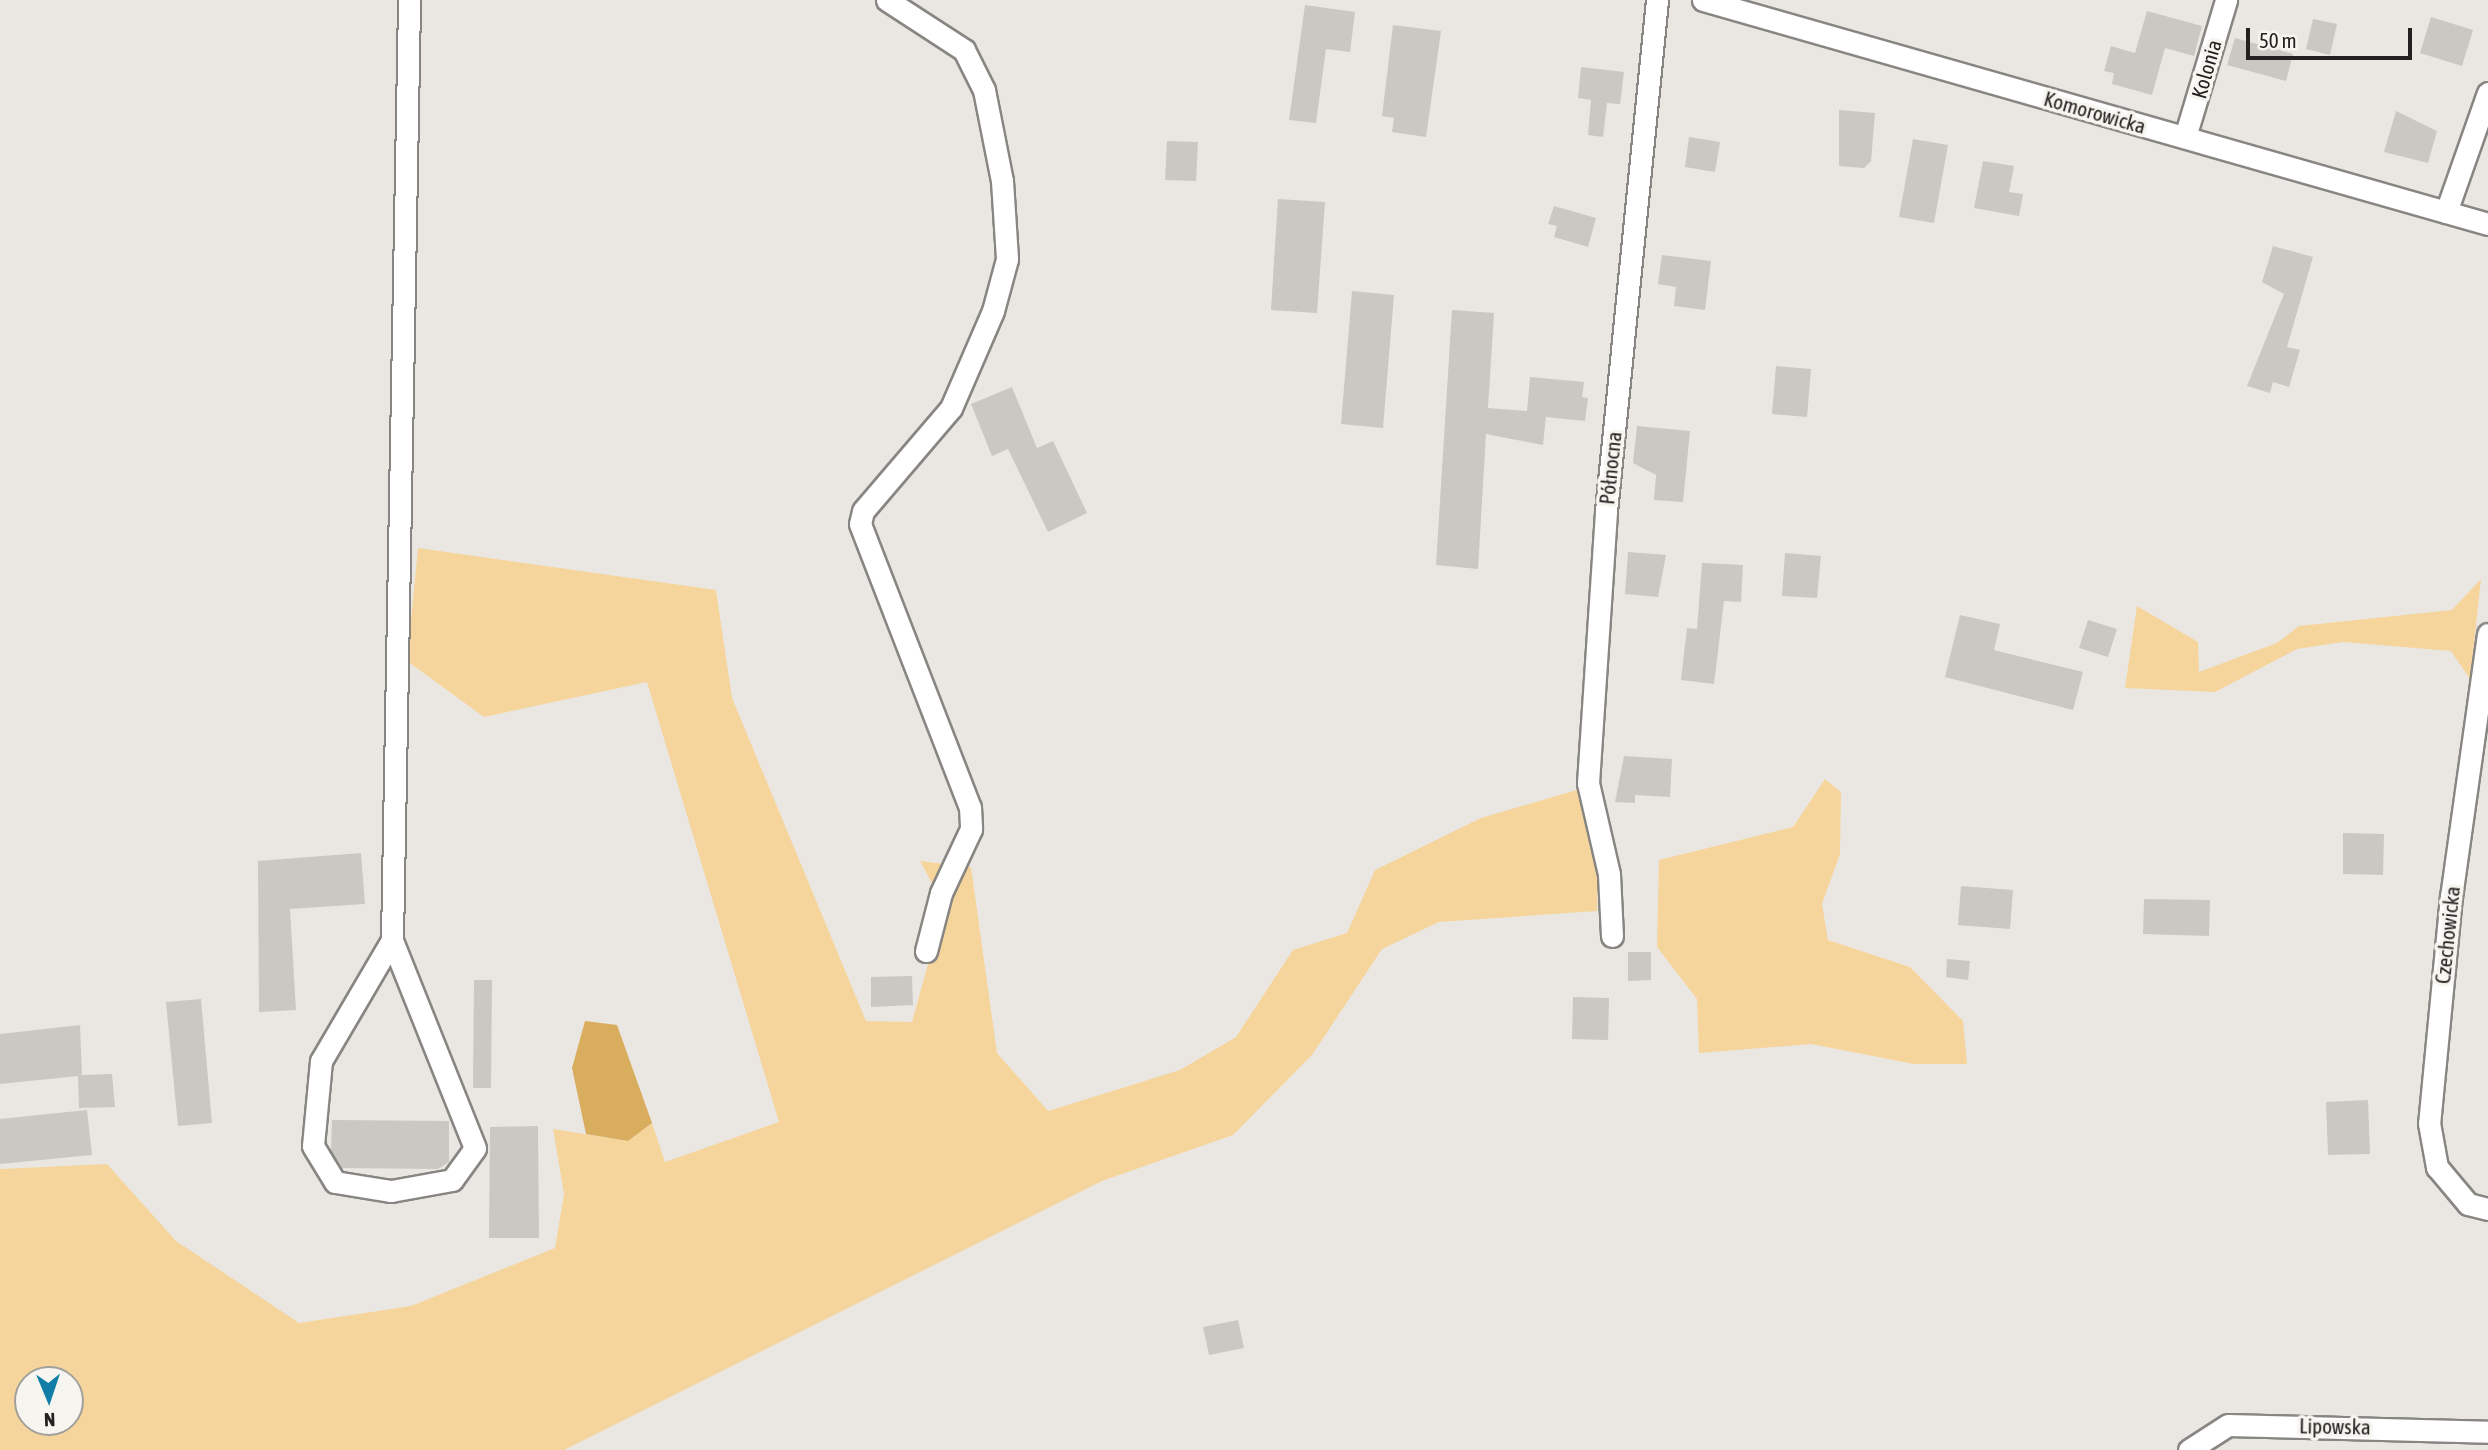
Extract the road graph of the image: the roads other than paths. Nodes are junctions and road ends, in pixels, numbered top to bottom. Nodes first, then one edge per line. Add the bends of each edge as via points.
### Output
1 (409, 0) edge
2 (887, 0) edge
3 (1657, 0) edge
4 (2226, 0) edge
5 (1708, 1) edge
6 (2488, 93) edge
7 (2186, 137) junction
8 (2446, 212) junction
9 (2488, 224) edge
10 (2488, 634) edge
11 (1612, 936) dead end
12 (392, 940) junction
13 (926, 951) dead end
14 (2488, 1209) edge
15 (2488, 1432) edge
16 (2189, 1450) edge

1 - 12 street
2 - 13 street via 964,50 984,90 1002,181 1007,260 993,311 951,408 863,511 860,524 970,807 971,829 941,893
3 - 11 street, Północna via 1605,511 1588,783 1609,874
4 - 7 street, Kolonia
5 - 7 street, Komorowicka
6 - 8 street
7 - 8 street, Komorowicka
8 - 9 street, Komorowicka
10 - 14 street, Czechowicka via 2451,896 2428,1124 2437,1167 2468,1204
12 - 12 street via 321,1061 313,1146 335,1182 391,1191 452,1180 475,1148
15 - 16 street, Lipowska via 2228,1425

